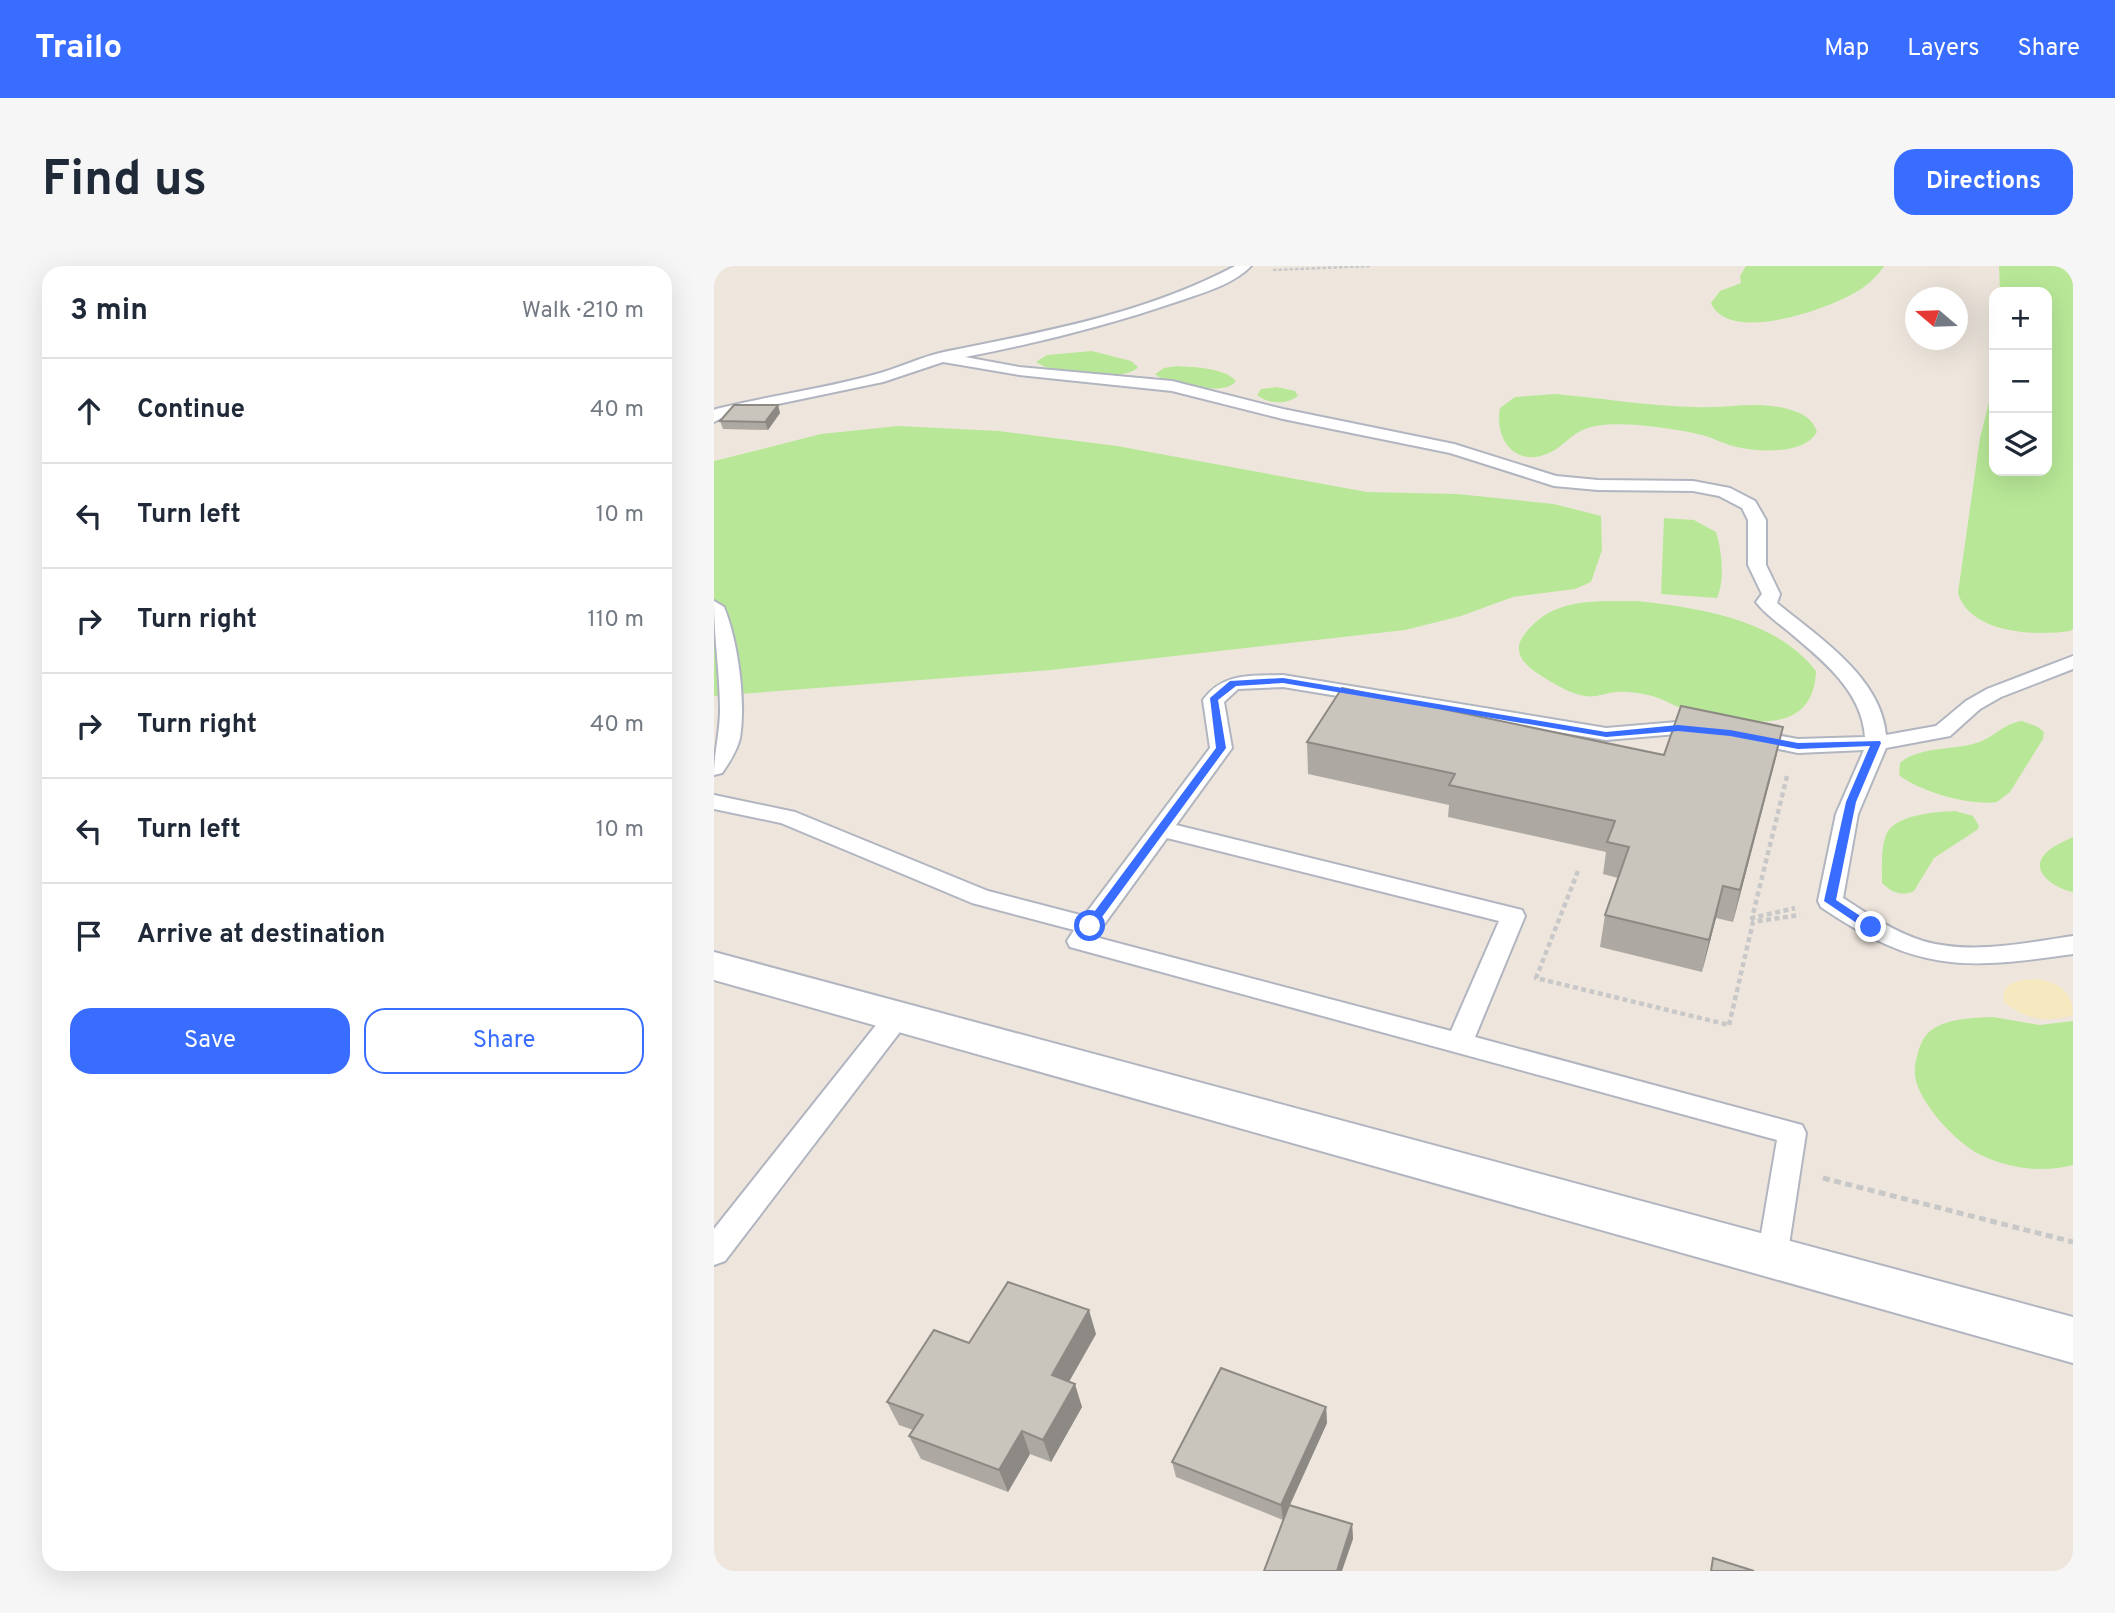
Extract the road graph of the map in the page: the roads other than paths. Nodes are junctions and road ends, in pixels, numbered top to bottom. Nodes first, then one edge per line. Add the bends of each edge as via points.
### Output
1 (1245, 267) edge
2 (942, 357) junction
3 (714, 417) edge
4 (714, 607) edge
5 (2073, 662) edge
6 (1876, 743) junction
7 (714, 768) edge
8 (714, 802) edge
9 (1161, 829) junction
10 (1090, 926) junction
11 (2073, 945) edge
12 (714, 966) edge
13 (897, 1017) junction
14 (1459, 1043) junction
15 (714, 1252) edge
16 (1772, 1258) junction
17 (2073, 1340) edge

1 - 2 lane via 1189,293 1091,324
2 - 3 lane via 878,379
2 - 6 lane via 1019,371 1172,386 1454,449 1574,484 1693,486 1731,495 1749,505 1757,520 1757,565 1771,594 1765,602 1858,688 1872,713
4 - 7 lane via 722,620 728,663 729,727 729,740
5 - 6 lane via 1994,693 1943,731
6 - 9 lane via 1798,746 1678,728 1606,734 1335,688 1283,681 1233,683 1213,700 1221,748
6 - 11 lane via 1851,802 1830,901 1871,927 1924,950 1980,956
8 - 10 lane via 787,817 981,897
9 - 10 lane
9 - 14 lane via 1513,916
10 - 14 lane via 1079,941
12 - 13 main road
13 - 15 lane
13 - 16 main road
14 - 16 lane via 1792,1133
16 - 17 main road

